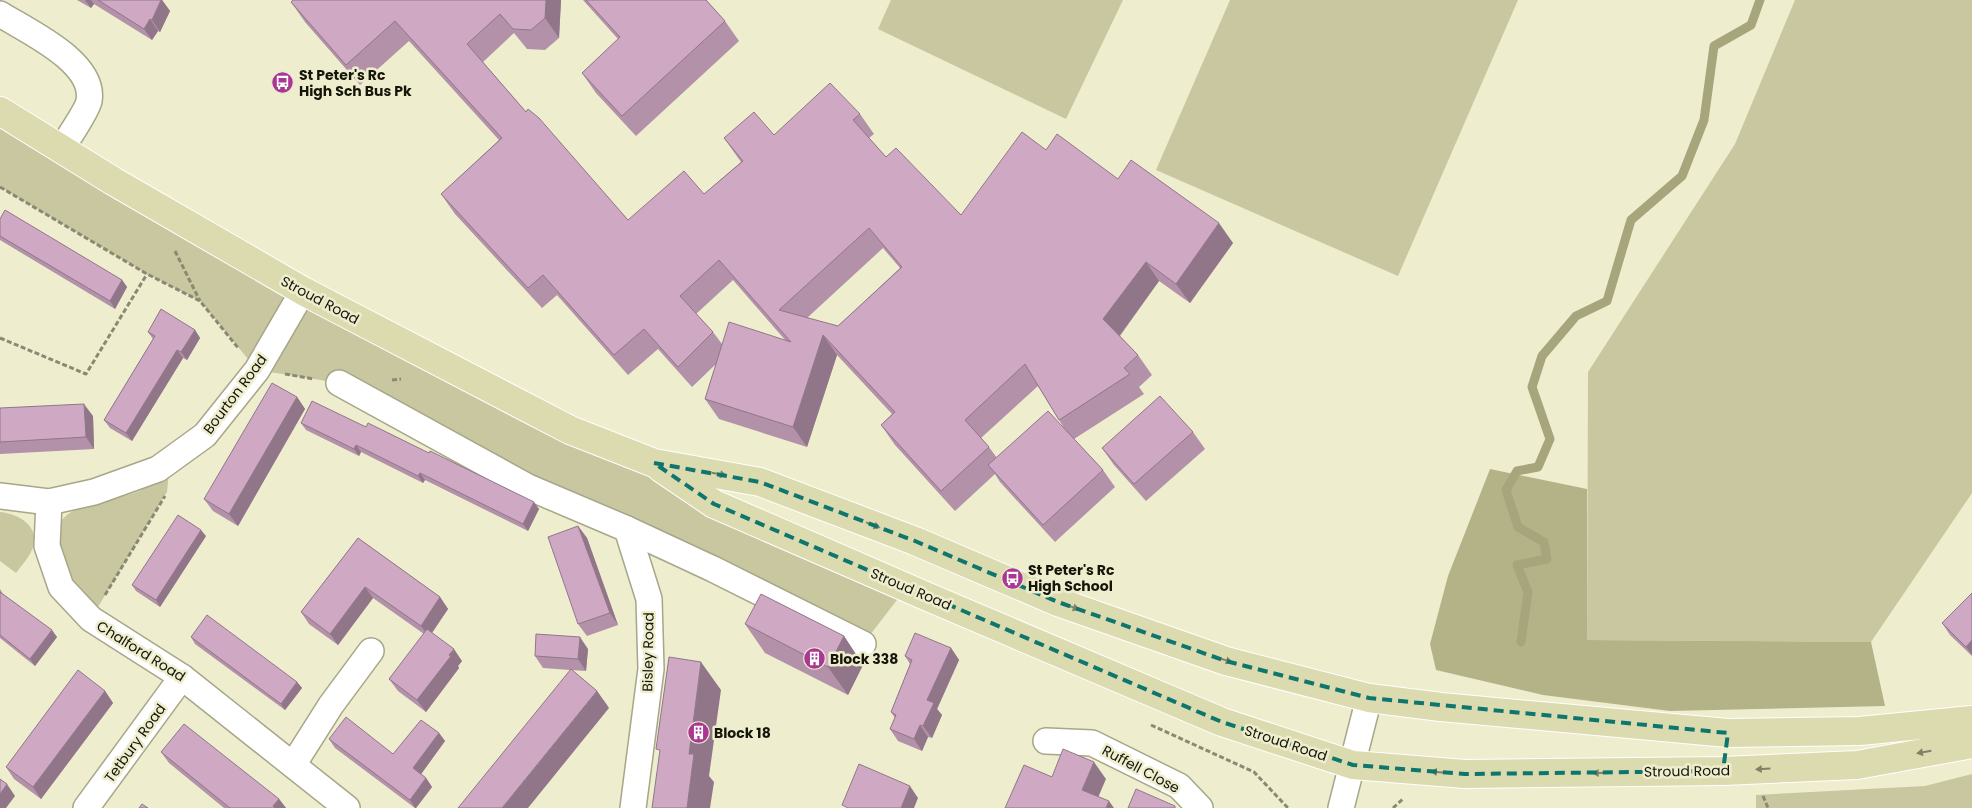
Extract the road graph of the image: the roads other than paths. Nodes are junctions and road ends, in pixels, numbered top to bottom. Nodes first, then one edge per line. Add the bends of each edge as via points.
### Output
1 (0, 14) edge
2 (0, 111) edge
3 (62, 148) junction
4 (303, 291) junction
5 (339, 383) road end
6 (654, 463) junction
7 (0, 496) edge
8 (49, 502) junction
9 (627, 529) junction
10 (862, 644) dead end
11 (371, 651) dead end
12 (182, 677) junction
13 (1369, 698) junction
14 (1972, 720) edge
15 (1728, 733) junction
16 (1046, 741) dead end
17 (1972, 744) edge
18 (294, 765) junction
19 (1353, 765) junction
20 (1724, 771) junction
21 (86, 808) edge
22 (346, 808) edge
23 (633, 808) edge
24 (1200, 808) edge
25 (1341, 808) edge

1 - 3 street via 69,57 86,78 89,101
2 - 3 main road, Stroud Road
3 - 4 main road, Stroud Road via 168,214
4 - 6 main road, Stroud Road via 570,430
4 - 8 street, Bourton Road via 257,370 204,435 158,468 94,492
5 - 9 street via 528,487
6 -> 13 main road, Stroud Road via 760,482 915,541 1076,608 1226,661
6 - 19 main road, Stroud Road via 714,504 750,521 1222,722
7 - 8 street, Bourton Road
8 - 12 street, Chalford Road via 47,546 60,587 90,620
9 - 10 street
9 - 23 street, Bisley Road via 649,599 651,669
11 - 18 street via 331,705
12 - 18 street, Chalford Road
12 - 21 street, Tetbury Road
13 - 15 main road, Stroud Road
13 - 19 street
14 - 15 main road, Stroud Road via 1860,731
15 - 20 main road
16 - 24 street, Ruffell Close via 1092,743 1179,786
17 -> 20 main road, Stroud Road via 1857,765
18 - 22 street, Chalford Road
20 -> 19 main road, Stroud Road via 1465,774
19 - 25 street

